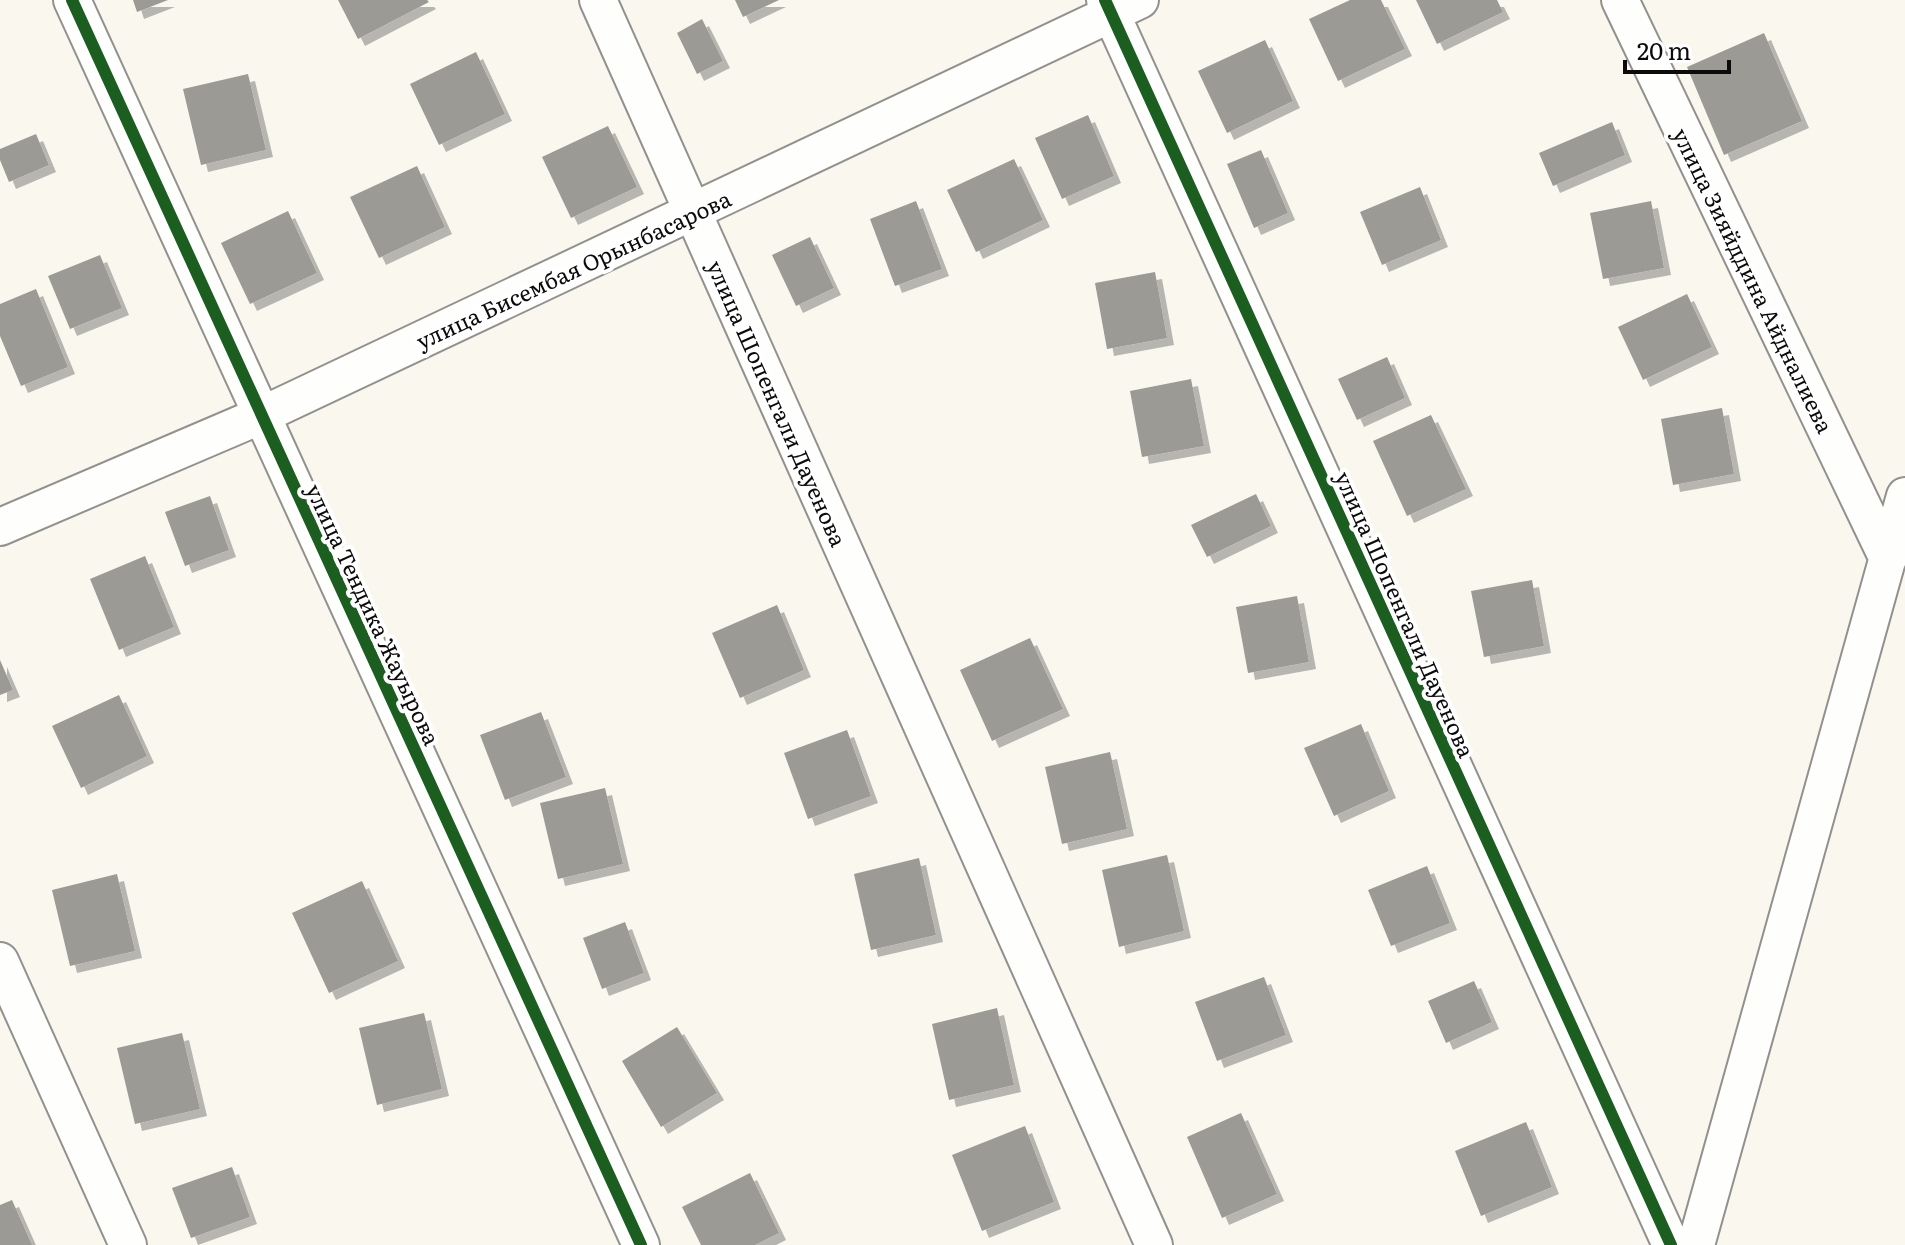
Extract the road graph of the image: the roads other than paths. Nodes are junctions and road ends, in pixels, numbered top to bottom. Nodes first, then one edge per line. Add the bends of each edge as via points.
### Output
1 (72, 0) edge
2 (598, 0) edge
3 (1620, 0) edge
4 (1119, 5) edge
5 (693, 213) junction
6 (262, 415) junction
7 (1905, 496) edge
8 (0, 527) edge
9 (1888, 559) junction
10 (0, 961) edge
11 (128, 1245) edge
12 (641, 1245) edge
13 (1154, 1245) edge
14 (1671, 1245) edge
15 (1696, 1245) edge

1 - 6 street, улица Тендика Жауырова
2 - 5 street, улица Шопенгали Дауенова
3 - 9 street, улица Зияйддина Айдналиева
4 - 5 street, улица Бисембая Орынбасарова
4 - 14 street, улица Шопенгали Дауенова
5 - 6 street, улица Бисембая Орынбасарова
5 - 13 street, улица Шопенгали Дауенова
6 - 8 street, улица Бисембая Орынбасарова
6 - 12 street, улица Тендика Жауырова
7 - 9 street
9 - 15 street
10 - 11 street

